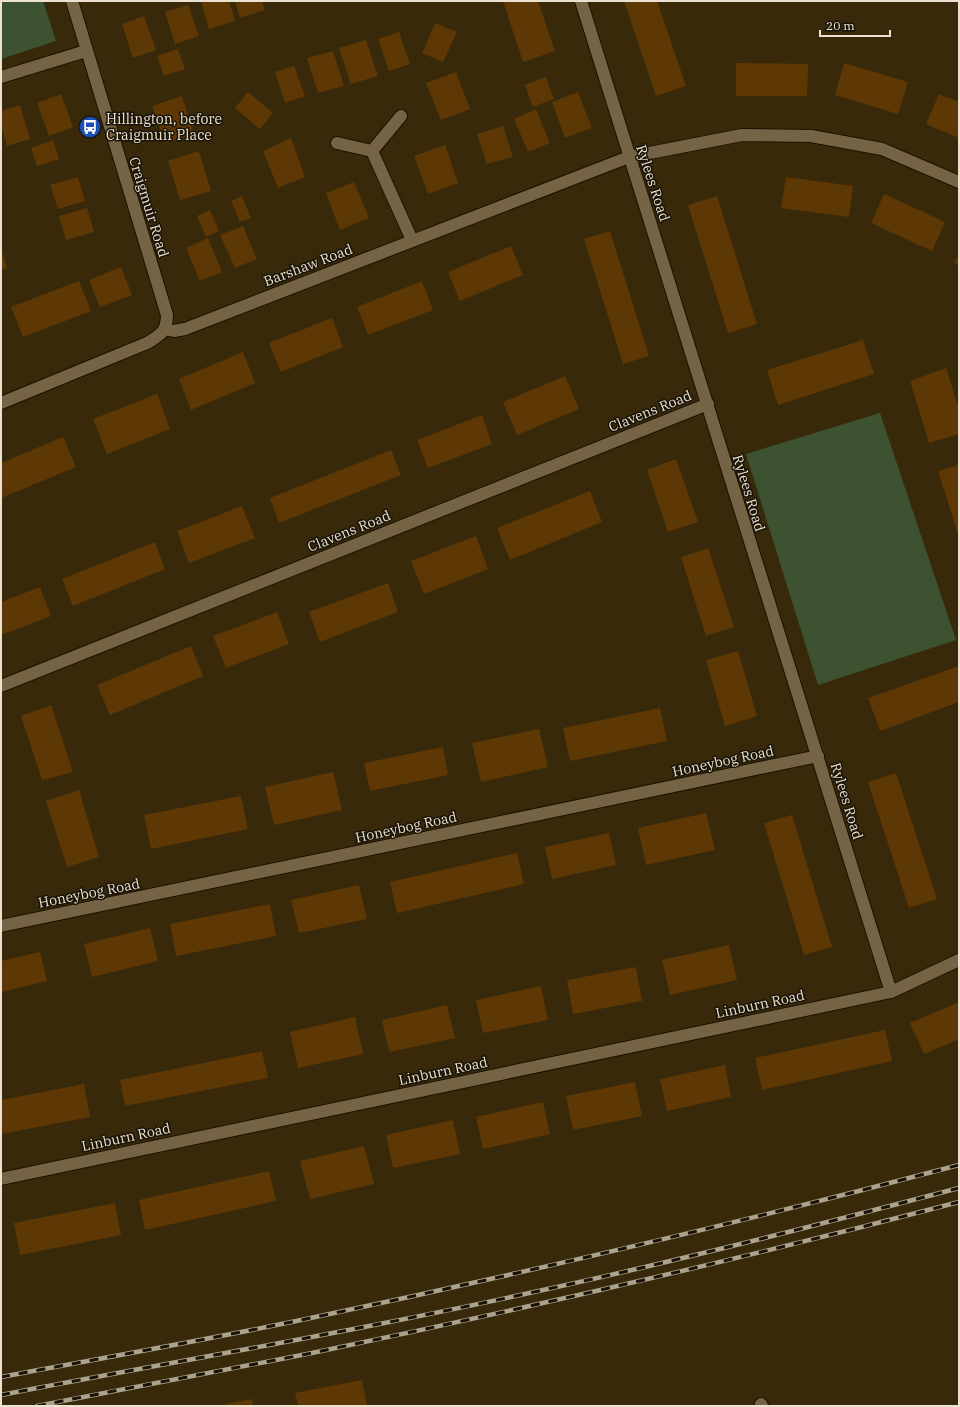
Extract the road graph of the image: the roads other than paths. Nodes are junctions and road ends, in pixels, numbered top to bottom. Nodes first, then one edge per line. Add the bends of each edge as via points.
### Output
1 (72, 1) edge
2 (581, 1) edge
3 (86, 51) junction
4 (1, 77) edge
5 (401, 116) dead end
6 (337, 143) dead end
7 (372, 151) junction
8 (629, 157) junction
9 (959, 182) edge
10 (412, 240) junction
11 (165, 329) junction
12 (1, 403) edge
13 (708, 404) junction
14 (1, 686) edge
15 (818, 756) junction
16 (1, 926) edge
17 (959, 960) edge
18 (891, 992) junction
19 (1, 1179) edge

1 - 3 street, Craigmuir Road
2 - 8 street, Rylees Road
3 - 4 street
3 - 11 street, Craigmuir Road via 167,315
5 - 7 street
6 - 7 street
7 - 10 street
8 - 9 street, Barshaw Road via 742,135 811,136 882,149
8 - 10 street, Barshaw Road
8 - 13 street, Rylees Road
10 - 11 street, Barshaw Road via 185,329
11 - 12 street via 147,343
13 - 14 street, Clavens Road
13 - 15 street, Rylees Road via 797,697
15 - 16 street, Honeybog Road
15 - 18 street, Rylees Road
17 - 18 street, Linburn Road
18 - 19 street, Linburn Road

